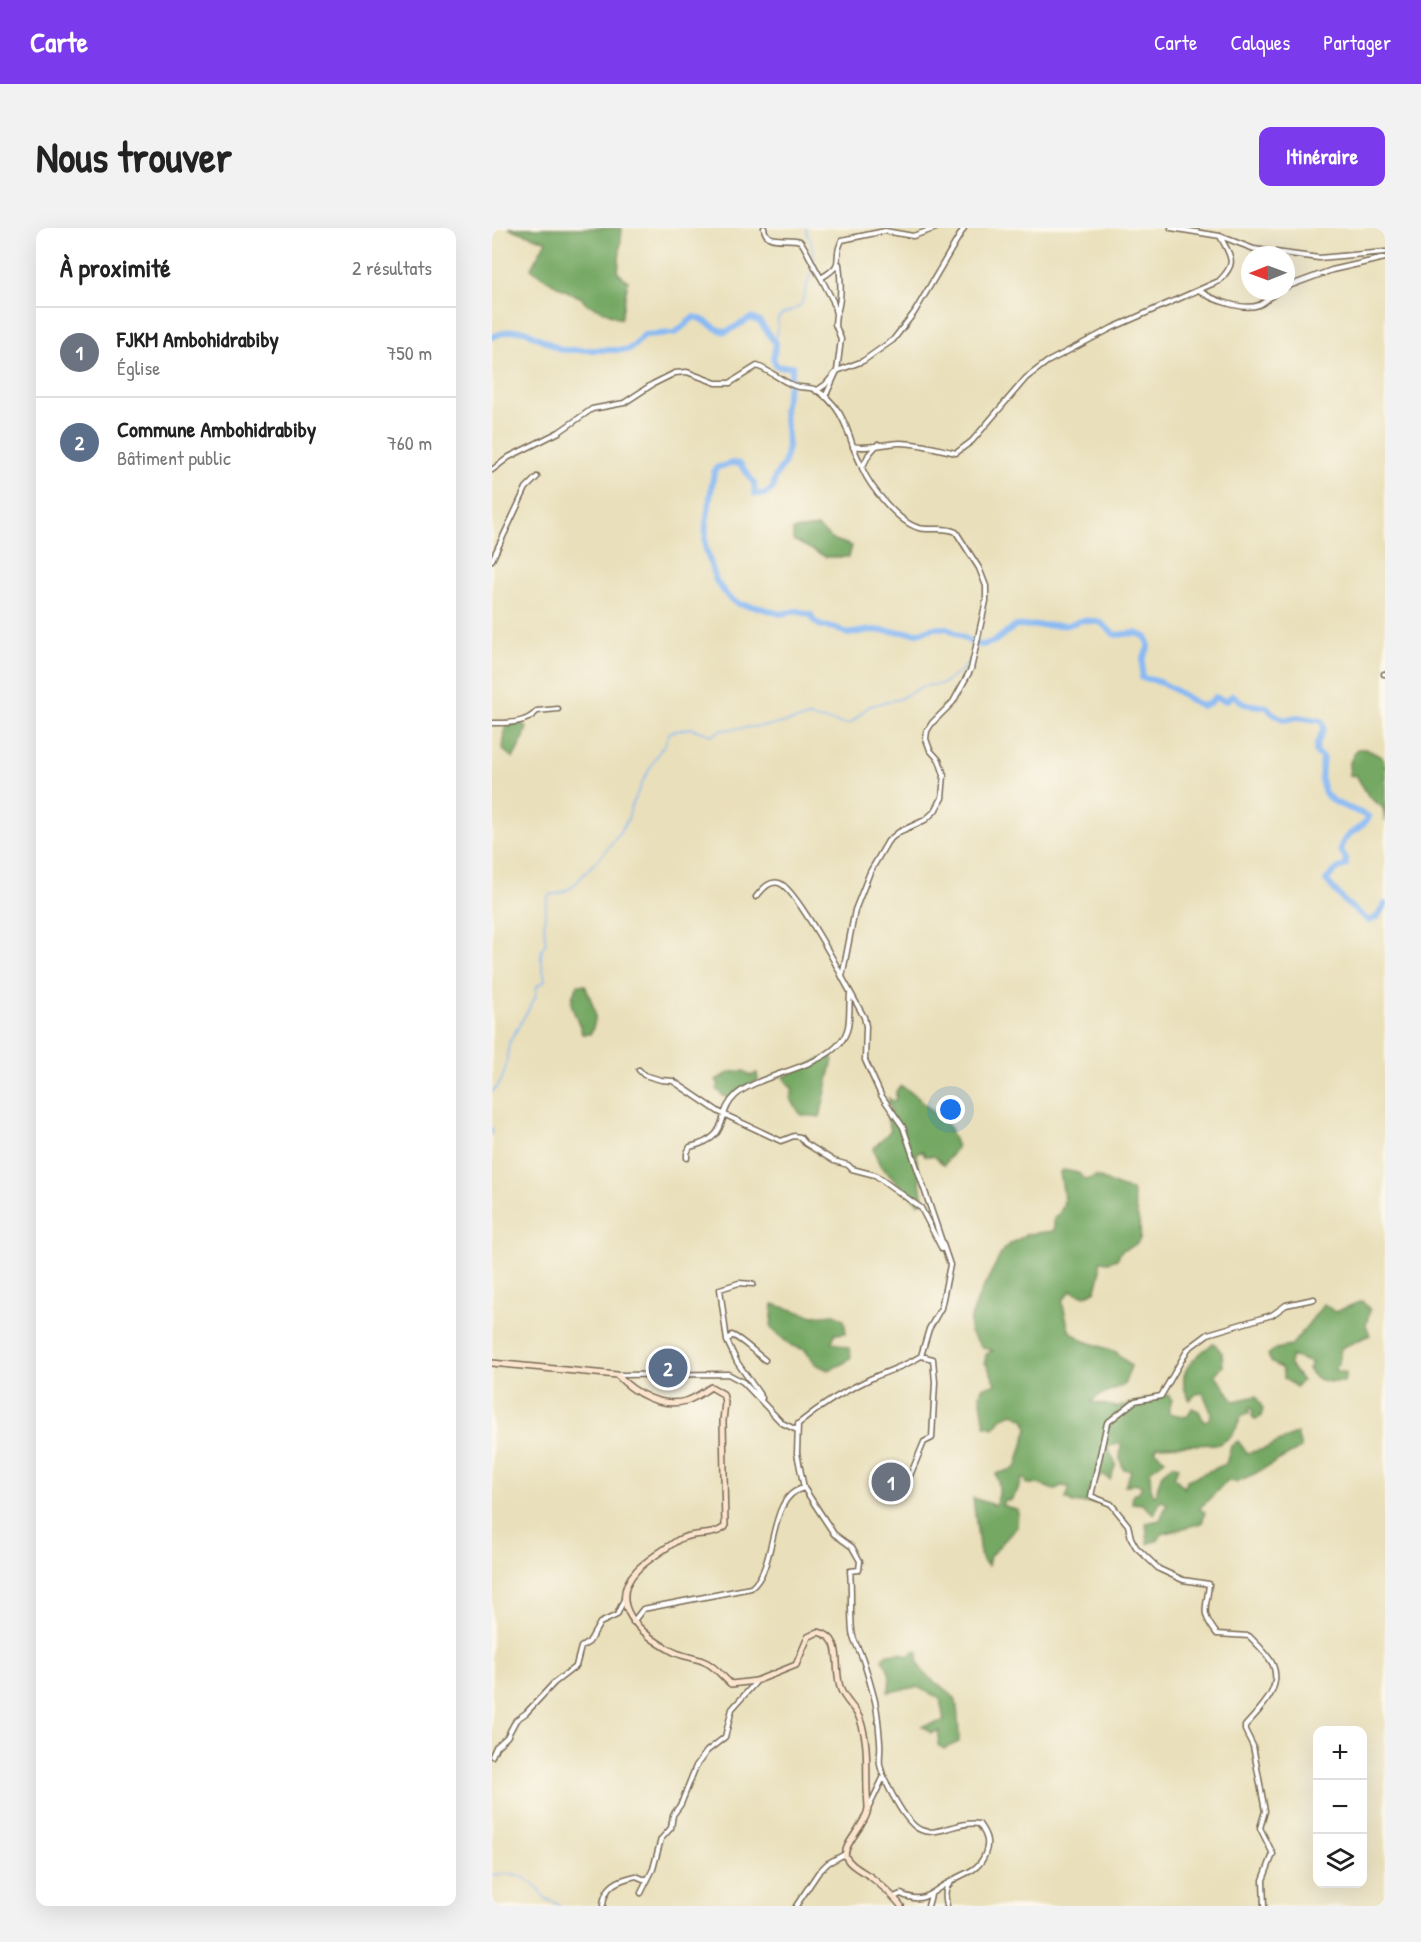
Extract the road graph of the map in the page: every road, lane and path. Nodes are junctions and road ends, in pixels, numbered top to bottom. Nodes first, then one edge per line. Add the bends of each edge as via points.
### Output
1 (764, 228) edge
2 (936, 228) edge
3 (964, 228) edge
4 (1171, 228) edge
5 (1220, 236) junction
6 (1385, 252) edge
7 (1385, 258) edge
8 (838, 261) junction
9 (821, 278) junction
10 (1295, 284) edge
11 (1198, 290) junction
12 (1266, 300) edge
13 (836, 314) junction
14 (837, 371) junction
15 (816, 391) junction
16 (825, 398) junction
17 (878, 444) junction
18 (853, 446) junction
19 (862, 468) junction
20 (492, 470) edge
21 (537, 477) dead end
22 (492, 560) edge
23 (558, 709) dead end
24 (492, 723) edge
25 (756, 897) dead end
26 (842, 977) junction
27 (850, 994) junction
28 (639, 1070) dead end
29 (725, 1113) junction
30 (687, 1158) dead end
31 (946, 1257) junction
32 (753, 1284) dead end
33 (1314, 1299) dead end
34 (727, 1341) junction
35 (921, 1356) junction
36 (765, 1360) dead end
37 (492, 1363) edge
38 (617, 1375) junction
39 (763, 1402) junction
40 (797, 1430) junction
41 (884, 1472) dead end
42 (804, 1488) junction
43 (624, 1597) junction
44 (633, 1622) junction
45 (756, 1681) junction
46 (492, 1756) edge
47 (884, 1776) junction
48 (868, 1809) junction
49 (845, 1854) junction
50 (648, 1879) junction
51 (956, 1879) junction
52 (641, 1893) dead end
53 (932, 1894) junction
54 (894, 1897) junction
55 (603, 1905) edge
56 (796, 1906) edge
57 (902, 1906) edge
58 (928, 1906) edge
59 (947, 1906) edge
60 (1264, 1906) edge

1 - 9 street via 769,237 802,243
2 - 8 street via 913,236 885,231 846,239 840,242
3 - 14 street via 914,314 893,340 863,362
4 - 5 street
5 - 6 street via 1254,249 1319,258
5 - 11 street via 1232,261 1230,270 1219,281
7 - 10 street
8 - 9 street via 834,271
8 - 13 street via 841,280
9 - 13 street
11 - 12 street via 1238,306 1258,306
11 - 17 street via 1047,362 1026,378 972,441 956,453 914,444
13 - 14 street via 840,339
14 - 15 street
14 - 16 street
15 - 16 street
15 - 20 street via 796,387 757,366 730,383 716,383 687,372 675,373 624,403 592,409
16 - 18 street via 843,416
17 - 18 street
17 - 19 street
18 - 19 street
19 - 26 street via 871,485 904,521 919,528 956,532 979,568 986,586 986,601 971,669 953,702 927,731 930,750 944,775 942,798 925,820 888,841 870,872 855,910
21 - 22 street via 526,488
23 - 24 street via 537,711 516,723
25 - 26 street via 770,884 778,882 785,886 810,920
26 - 27 street
27 - 29 street via 848,1028 834,1049 744,1090 735,1096
27 - 31 street via 864,1017 865,1060 881,1095 903,1127
28 - 29 street via 644,1075 673,1081
29 - 30 street via 717,1134 690,1147
29 - 31 street via 781,1141 800,1137 834,1161 889,1184 921,1208
31 - 35 street via 950,1265 941,1308
32 - 34 street via 739,1283 720,1289
33 - 60 street via 1286,1305 1272,1315 1208,1334 1188,1349 1161,1396 1135,1401 1107,1423 1091,1496 1111,1504 1128,1524 1136,1547 1159,1569 1183,1580 1209,1584 1204,1612 1217,1634 1249,1636 1272,1663 1272,1692 1245,1726 1253,1746 1264,1810 1260,1828 1273,1854 1263,1880
34 - 36 street via 732,1335
34 - 39 street
35 - 40 street via 829,1401 798,1424
35 - 41 street via 933,1359 932,1438 924,1442 907,1483
37 - 38 main road
38 - 39 street via 728,1374 743,1382
38 - 43 main road via 660,1402 686,1401 711,1388 723,1394 725,1402 725,1527 718,1532 681,1538 637,1570
39 - 40 street via 782,1423
40 - 42 street
42 - 44 street via 783,1504 765,1567 751,1588 643,1609
42 - 47 street via 834,1534 852,1546 860,1561 859,1570 850,1571 852,1630 875,1702
43 - 44 main road
43 - 46 street via 617,1615 600,1623 589,1642 581,1647 576,1666 516,1720
44 - 45 main road via 674,1653 707,1663 731,1684
45 - 48 main road via 796,1665 808,1637 818,1632 828,1634 833,1640 841,1689 859,1717 866,1742
45 - 50 street via 732,1709 725,1737 696,1766 673,1815 671,1828 661,1839
47 - 48 street
47 - 51 street via 908,1820 923,1832 968,1821 979,1824 988,1848 982,1864
48 - 49 main road
49 - 54 main road via 850,1863
49 - 56 street via 818,1872
50 - 52 street
50 - 55 street via 636,1876 616,1882 604,1894
51 - 53 street
51 - 59 street via 947,1888
53 - 54 street via 912,1899 902,1894
53 - 58 street
54 - 57 main road

